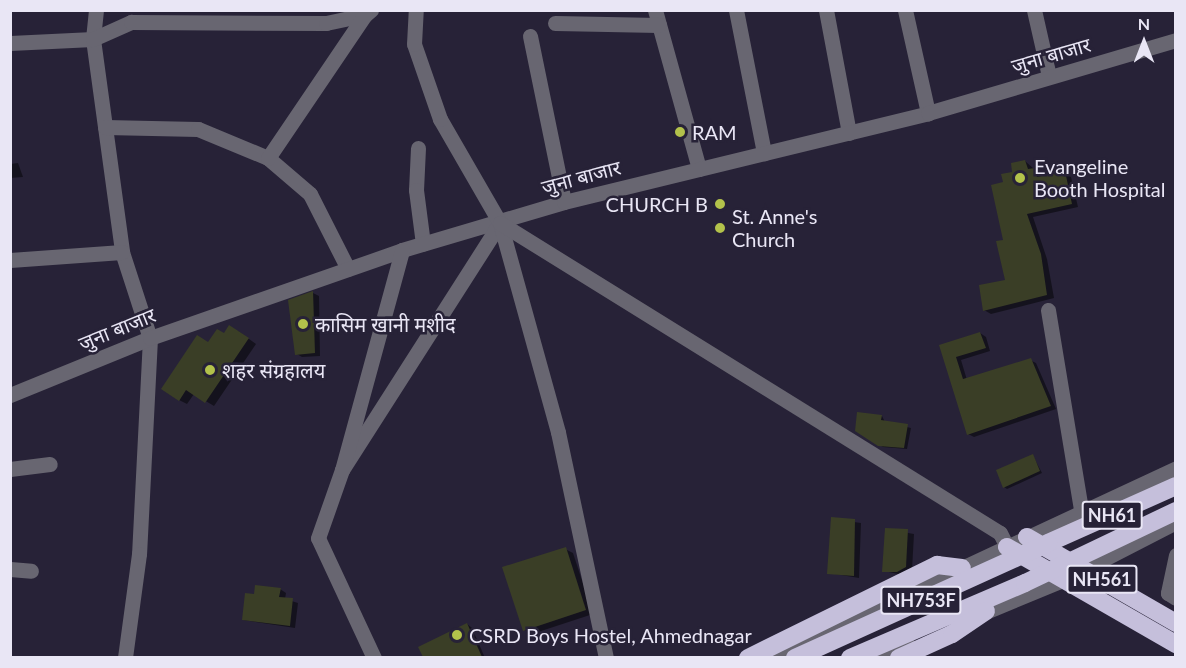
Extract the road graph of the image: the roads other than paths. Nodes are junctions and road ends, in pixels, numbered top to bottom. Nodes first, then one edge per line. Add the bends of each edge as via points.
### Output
1 (96, 10) edge
2 (416, 10) edge
3 (736, 10) edge
4 (826, 10) edge
5 (905, 10) edge
6 (1034, 10) edge
7 (368, 13) edge
8 (176, 16) edge
9 (253, 16) edge
10 (657, 18) edge
11 (555, 23) dead end
12 (530, 36) dead end
13 (93, 39) junction
14 (1176, 40) edge
15 (10, 43) edge
16 (1049, 76) junction
17 (928, 113) junction
18 (105, 127) junction
19 (849, 133) junction
20 (418, 148) dead end
21 (764, 153) junction
22 (268, 158) junction
23 (699, 169) junction
24 (564, 202) junction
25 (500, 223) junction
26 (423, 244) junction
27 (402, 250) junction
28 (122, 252) junction
29 (10, 260) edge
30 (348, 269) junction
31 (1048, 310) dead end
32 (150, 338) junction
33 (10, 395) edge
34 (50, 464) dead end
35 (1176, 468) edge
36 (10, 469) edge
37 (342, 470) junction
38 (1176, 486) edge
39 (1081, 510) junction
40 (1176, 511) edge
41 (1176, 522) edge
42 (1027, 537) junction
43 (1004, 540) junction
44 (1048, 543) joint
45 (1176, 555) edge
46 (962, 568) junction
47 (1085, 568) junction
48 (10, 570) edge
49 (31, 570) dead end
50 (1065, 579) junction
51 (1176, 598) edge
52 (986, 611) junction
53 (1176, 623) edge
54 (1176, 644) edge
55 (125, 657) edge
56 (374, 657) edge
57 (606, 657) edge
58 (748, 657) edge
59 (769, 657) edge
60 (795, 657) edge
61 (850, 657) edge
62 (891, 657) edge

1 - 13 street
2 - 25 street via 414,44 440,119
3 - 21 street
4 - 19 street
5 - 17 street
6 - 16 street
7 - 9 street via 326,24
7 - 22 street
8 - 9 street
8 - 13 street via 131,22
10 - 11 street
10 - 23 street
12 - 24 street
13 - 15 street
13 - 18 street
14 - 16 street, जुना बाजार
16 - 17 street, जुना बाजार
17 - 19 street, जुना बाजार
18 - 22 street via 198,129
18 - 28 street
19 - 21 street, जुना बाजार
20 - 26 street via 416,190
21 - 23 street, जुना बाजार
22 - 30 street via 310,194
23 - 24 street, जुना बाजार
24 - 25 street, जुना बाजार
25 - 26 street, जुना बाजार
25 - 37 street
25 - 43 street
25 - 57 street via 558,432
26 - 27 street, जुना बाजार
27 - 30 street, जुना बाजार
27 - 37 street
28 - 29 street
28 - 32 street
30 - 32 street, जुना बाजार
31 - 39 street
32 - 33 street, जुना बाजार
32 - 55 street via 140,554
34 - 36 street
35 - 39 street
37 - 56 street via 318,538
38 - 44 highway, NH61
39 - 42 street
40 - 61 highway, NH61, bridge via 1025,583
41 - 47 street
42 - 43 street, NH561
42 - 47 highway, NH561
43 - 46 street
43 - 50 highway
44 - 60 highway, NH753F, bridge
45 - 51 street via 1168,593
46 - 58 highway via 937,565
46 - 59 street
47 - 50 street
47 - 53 highway, NH561
48 - 49 street
50 - 52 street
50 - 54 highway
52 - 62 street
52 - 62 highway via 952,634

